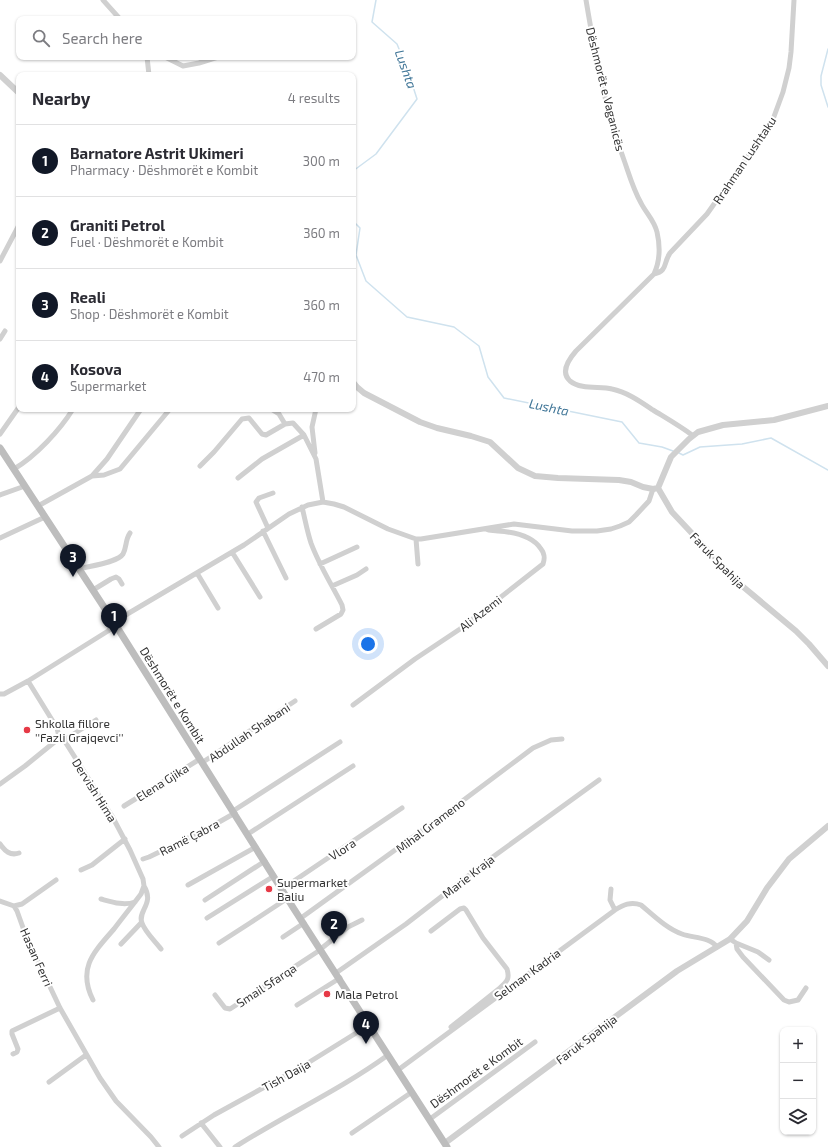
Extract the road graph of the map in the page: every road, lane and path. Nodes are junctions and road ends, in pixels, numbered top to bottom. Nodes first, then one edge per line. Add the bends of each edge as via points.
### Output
1 (103, 0) edge
2 (586, 0) edge
3 (794, 0) edge
4 (117, 16) edge
5 (147, 60) edge
6 (171, 60) edge
7 (208, 60) edge
8 (149, 72) edge
9 (0, 75) edge
10 (16, 90) edge
11 (16, 231) edge
12 (0, 261) edge
13 (654, 274) junction
14 (5, 331) dead end
15 (0, 339) edge
16 (356, 386) edge
17 (828, 406) edge
18 (16, 411) edge
19 (71, 412) edge
20 (139, 412) edge
21 (168, 412) edge
22 (276, 412) edge
23 (315, 412) edge
24 (285, 424) junction
25 (0, 434) edge
26 (304, 435) junction
27 (693, 435) junction
28 (0, 448) edge
29 (314, 454) junction
30 (200, 466) dead end
31 (14, 469) junction
32 (92, 476) junction
33 (238, 478) dead end
34 (25, 486) junction
35 (655, 488) junction
36 (273, 493) dead end
37 (0, 495) edge
38 (323, 502) junction
39 (38, 506) junction
40 (302, 507) junction
41 (45, 517) junction
42 (268, 528) junction
43 (486, 529) junction
44 (263, 532) junction
45 (130, 533) dead end
46 (0, 538) edge
47 (416, 539) junction
48 (357, 547) dead end
49 (232, 552) junction
50 (320, 564) junction
51 (418, 564) dead end
52 (79, 569) junction
53 (366, 569) dead end
54 (197, 573) junction
55 (286, 578) dead end
56 (122, 584) dead end
57 (332, 586) junction
58 (93, 590) junction
59 (260, 597) dead end
60 (218, 608) dead end
61 (115, 624) junction
62 (316, 629) dead end
63 (828, 666) edge
64 (28, 681) junction
65 (1, 695) edge
66 (295, 701) dead end
67 (353, 705) dead end
68 (96, 720) dead end
69 (62, 738) junction
70 (562, 739) dead end
71 (340, 742) dead end
72 (202, 761) junction
73 (353, 766) dead end
74 (599, 780) dead end
75 (0, 784) edge
76 (124, 806) dead end
77 (402, 808) dead end
78 (234, 812) junction
79 (828, 826) edge
80 (248, 834) junction
81 (125, 839) junction
82 (0, 844) edge
83 (256, 847) junction
84 (18, 853) dead end
85 (143, 859) dead end
86 (265, 861) junction
87 (81, 870) dead end
88 (274, 876) junction
89 (56, 880) dead end
90 (188, 885) dead end
91 (144, 886) junction
92 (282, 889) junction
93 (611, 889) dead end
94 (288, 898) junction
95 (101, 899) dead end
96 (205, 900) dead end
97 (0, 901) edge
98 (136, 901) junction
99 (14, 906) junction
100 (615, 910) junction
101 (207, 918) dead end
102 (302, 920) junction
103 (362, 920) dead end
104 (141, 923) junction
105 (431, 931) dead end
106 (283, 937) dead end
107 (730, 939) junction
108 (219, 943) dead end
109 (736, 943) junction
110 (121, 944) dead end
111 (717, 947) junction
112 (161, 949) dead end
113 (321, 949) junction
114 (769, 960) dead end
115 (338, 976) junction
116 (806, 988) dead end
117 (215, 995) dead end
118 (93, 1000) dead end
119 (297, 1005) dead end
120 (60, 1008) junction
121 (369, 1025) junction
122 (439, 1038) junction
123 (535, 1042) dead end
124 (13, 1054) dead end
125 (86, 1055) junction
126 (388, 1056) junction
127 (398, 1070) junction
128 (49, 1082) dead end
129 (412, 1092) junction
130 (430, 1119) junction
131 (202, 1122) junction
132 (352, 1133) dead end
133 (182, 1136) dead end
134 (446, 1145) edge
135 (159, 1147) edge
136 (220, 1147) edge
137 (235, 1147) edge

1 - 4 street
2 - 13 street, Dëshmorët e Vaganicës via 615,135 637,196 654,222 658,238 657,268
3 - 13 street, Rrahman Lushtaku via 792,52 783,92 772,122 711,209 666,258 664,269
5 - 8 street
6 - 7 street via 182,66
9 - 10 street
11 - 12 street
13 - 27 street via 576,351 568,362 567,377 576,384 613,389 629,396
14 - 15 street
16 - 35 street via 364,393 420,422 490,442 518,468 535,476 619,480
17 - 27 street via 774,420 723,425
18 - 25 street
19 - 31 street via 48,439
20 - 32 street via 107,459
21 - 32 street via 120,469 110,474
22 - 24 street
23 - 29 street via 312,427
24 - 26 street via 293,423
24 - 30 street via 266,435 262,434 249,418 242,419
26 - 29 street
26 - 33 street via 262,459
27 - 35 street via 671,457
28 - 31 main road, Dëshmorët e Kombit
29 - 38 street
31 - 34 main road, Dëshmorët e Kombit
32 - 39 street
34 - 37 street
34 - 39 main road, Dëshmorët e Kombit
35 - 43 street via 649,501 636,516 611,529 572,531 514,524
35 - 63 street, Faruk Spahija via 672,512 706,549 741,585 796,631
36 - 42 street via 256,502
38 - 40 street
38 - 47 street via 344,507 388,529
39 - 41 main road, Dëshmorët e Kombit
40 - 42 street
40 - 50 street via 308,535
41 - 46 street
41 - 52 main road, Dëshmorët e Kombit
42 - 44 street
43 - 47 street
43 - 67 street, Ali Azemi via 513,532 532,540 538,544 545,560 460,628
44 - 49 street
44 - 55 street
45 - 52 street via 121,556
47 - 51 street
48 - 50 street
49 - 54 street
49 - 59 street
50 - 57 street
52 - 58 main road, Dëshmorët e Kombit
53 - 57 street
54 - 60 street
54 - 61 street
56 - 58 street via 116,577
57 - 62 street via 343,610 341,614
58 - 61 main road, Dëshmorët e Kombit
61 - 64 street via 108,631
61 - 72 main road, Dëshmorët e Kombit
64 - 65 street
64 - 69 street, Dervish Hima
66 - 72 street, Abdullah Shabani
68 - 69 street
69 - 75 street
69 - 81 street, Dervish Hima
70 - 102 street, Mihal Grameno via 552,740 533,748
71 - 78 street
72 - 76 street, Elena Gjika
72 - 78 main road, Dëshmorët e Kombit
73 - 80 street
74 - 115 street, Marie Kraja via 490,859
77 - 92 street, Vlora
78 - 80 main road, Dëshmorët e Kombit
78 - 85 street, Ramë Çabra via 205,830
79 - 107 street, Faruk Spahija via 789,859 747,921
80 - 83 main road, Dëshmorët e Kombit
81 - 87 street via 92,865
81 - 91 street, Dervish Hima via 141,872
82 - 84 street via 10,854
83 - 86 main road, Dëshmorët e Kombit
83 - 90 street
86 - 88 main road, Dëshmorët e Kombit
86 - 96 street
88 - 92 main road, Dëshmorët e Kombit
88 - 101 street
89 - 99 street via 22,904
91 - 98 street
91 - 104 street, Dervish Hima via 148,900 141,916
92 - 94 main road, Dëshmorët e Kombit
93 - 100 street via 610,900
94 - 102 main road, Dëshmorët e Kombit
94 - 108 street
95 - 98 street via 126,904
97 - 99 street
98 - 118 street via 93,953 86,980
99 - 120 street, Hasan Ferri
100 - 111 street, Selman Kadria via 626,904 636,903 681,934 712,942
100 - 122 street, Selman Kadria
102 - 106 street
102 - 113 main road, Dëshmorët e Kombit
103 - 113 street via 348,927
104 - 110 street, Dervish Hima
104 - 112 street
105 - 122 street, Selman Kadria via 460,909 466,910 482,938 509,975 500,988
107 - 109 street
107 - 111 street, Faruk Spahija
109 - 114 street via 758,952
109 - 116 street via 743,958 784,1000 798,1000
111 - 134 street, Faruk Spahija via 677,971
113 - 115 main road, Dëshmorët e Kombit
113 - 117 street, Smail Sfarqa via 230,1008 225,1008
115 - 119 street, Marie Kraja
115 - 121 main road, Dëshmorët e Kombit
120 - 124 street via 12,1031 18,1049
120 - 125 street, Hasan Ferri
121 - 126 main road, Dëshmorët e Kombit
121 - 131 street, Tish Daija via 303,1066
122 - 127 street, Selman Kadria
123 - 130 street, Dëshmorët e Kombit
125 - 128 street
125 - 135 street, Hasan Ferri via 116,1101
126 - 127 main road, Dëshmorët e Kombit
126 - 137 street via 341,1087
127 - 129 main road, Dëshmorët e Kombit
129 - 130 main road, Dëshmorët e Kombit
129 - 132 street
130 - 134 main road, Dëshmorët e Kombit
131 - 133 street, Tish Daija
131 - 136 street

